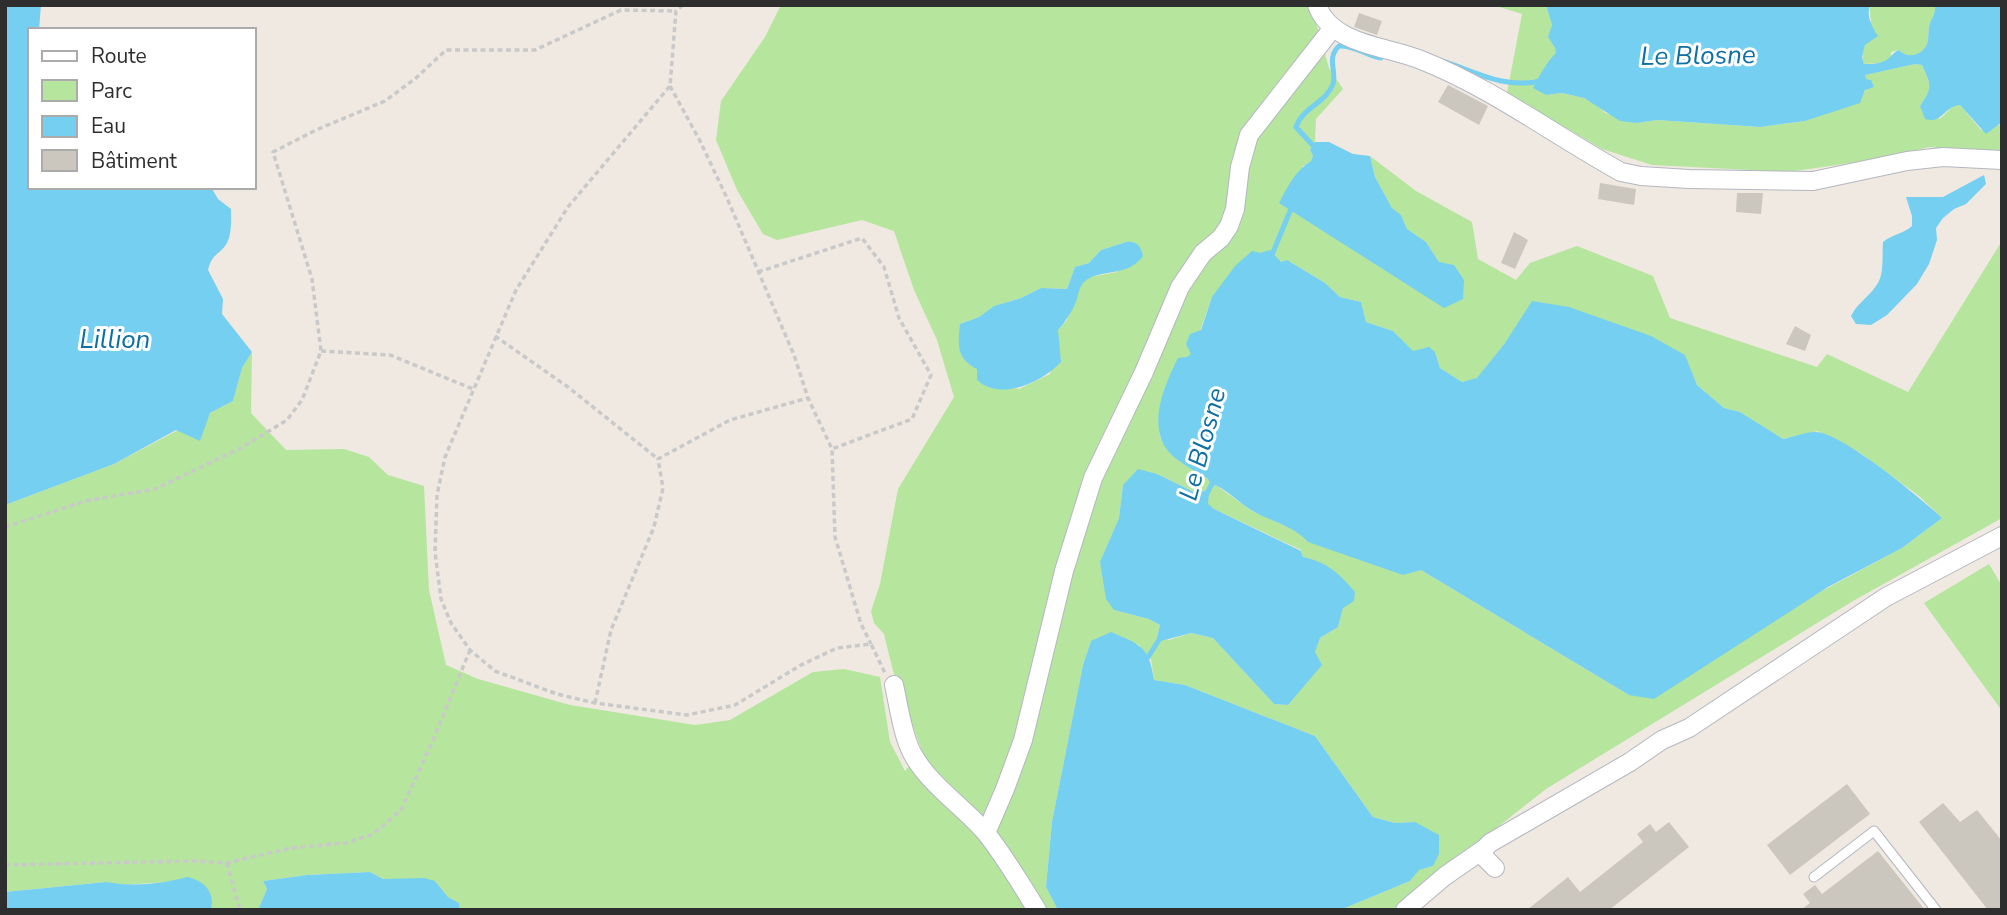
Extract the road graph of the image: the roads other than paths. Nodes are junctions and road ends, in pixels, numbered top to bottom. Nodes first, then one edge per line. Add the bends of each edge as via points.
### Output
1 (1317, 5) edge
2 (1332, 29) junction
3 (2002, 160) edge
4 (2002, 536) edge
5 (894, 685) road end
6 (986, 833) junction
7 (1483, 849) junction
8 (1495, 868) dead end
9 (1814, 877) dead end
10 (1037, 910) edge
11 (1405, 910) edge
12 (1936, 910) edge

1 - 2 street
2 - 3 street via 1448,71 1621,172 1641,176 1813,181 1943,157
2 - 6 street via 1249,135 1229,226 1180,287 1093,478 1063,571 1023,740
4 - 7 street via 1886,597 1689,728
5 - 6 street via 913,755
6 - 10 street
7 - 8 street
7 - 11 street
9 - 12 lane via 1874,831

